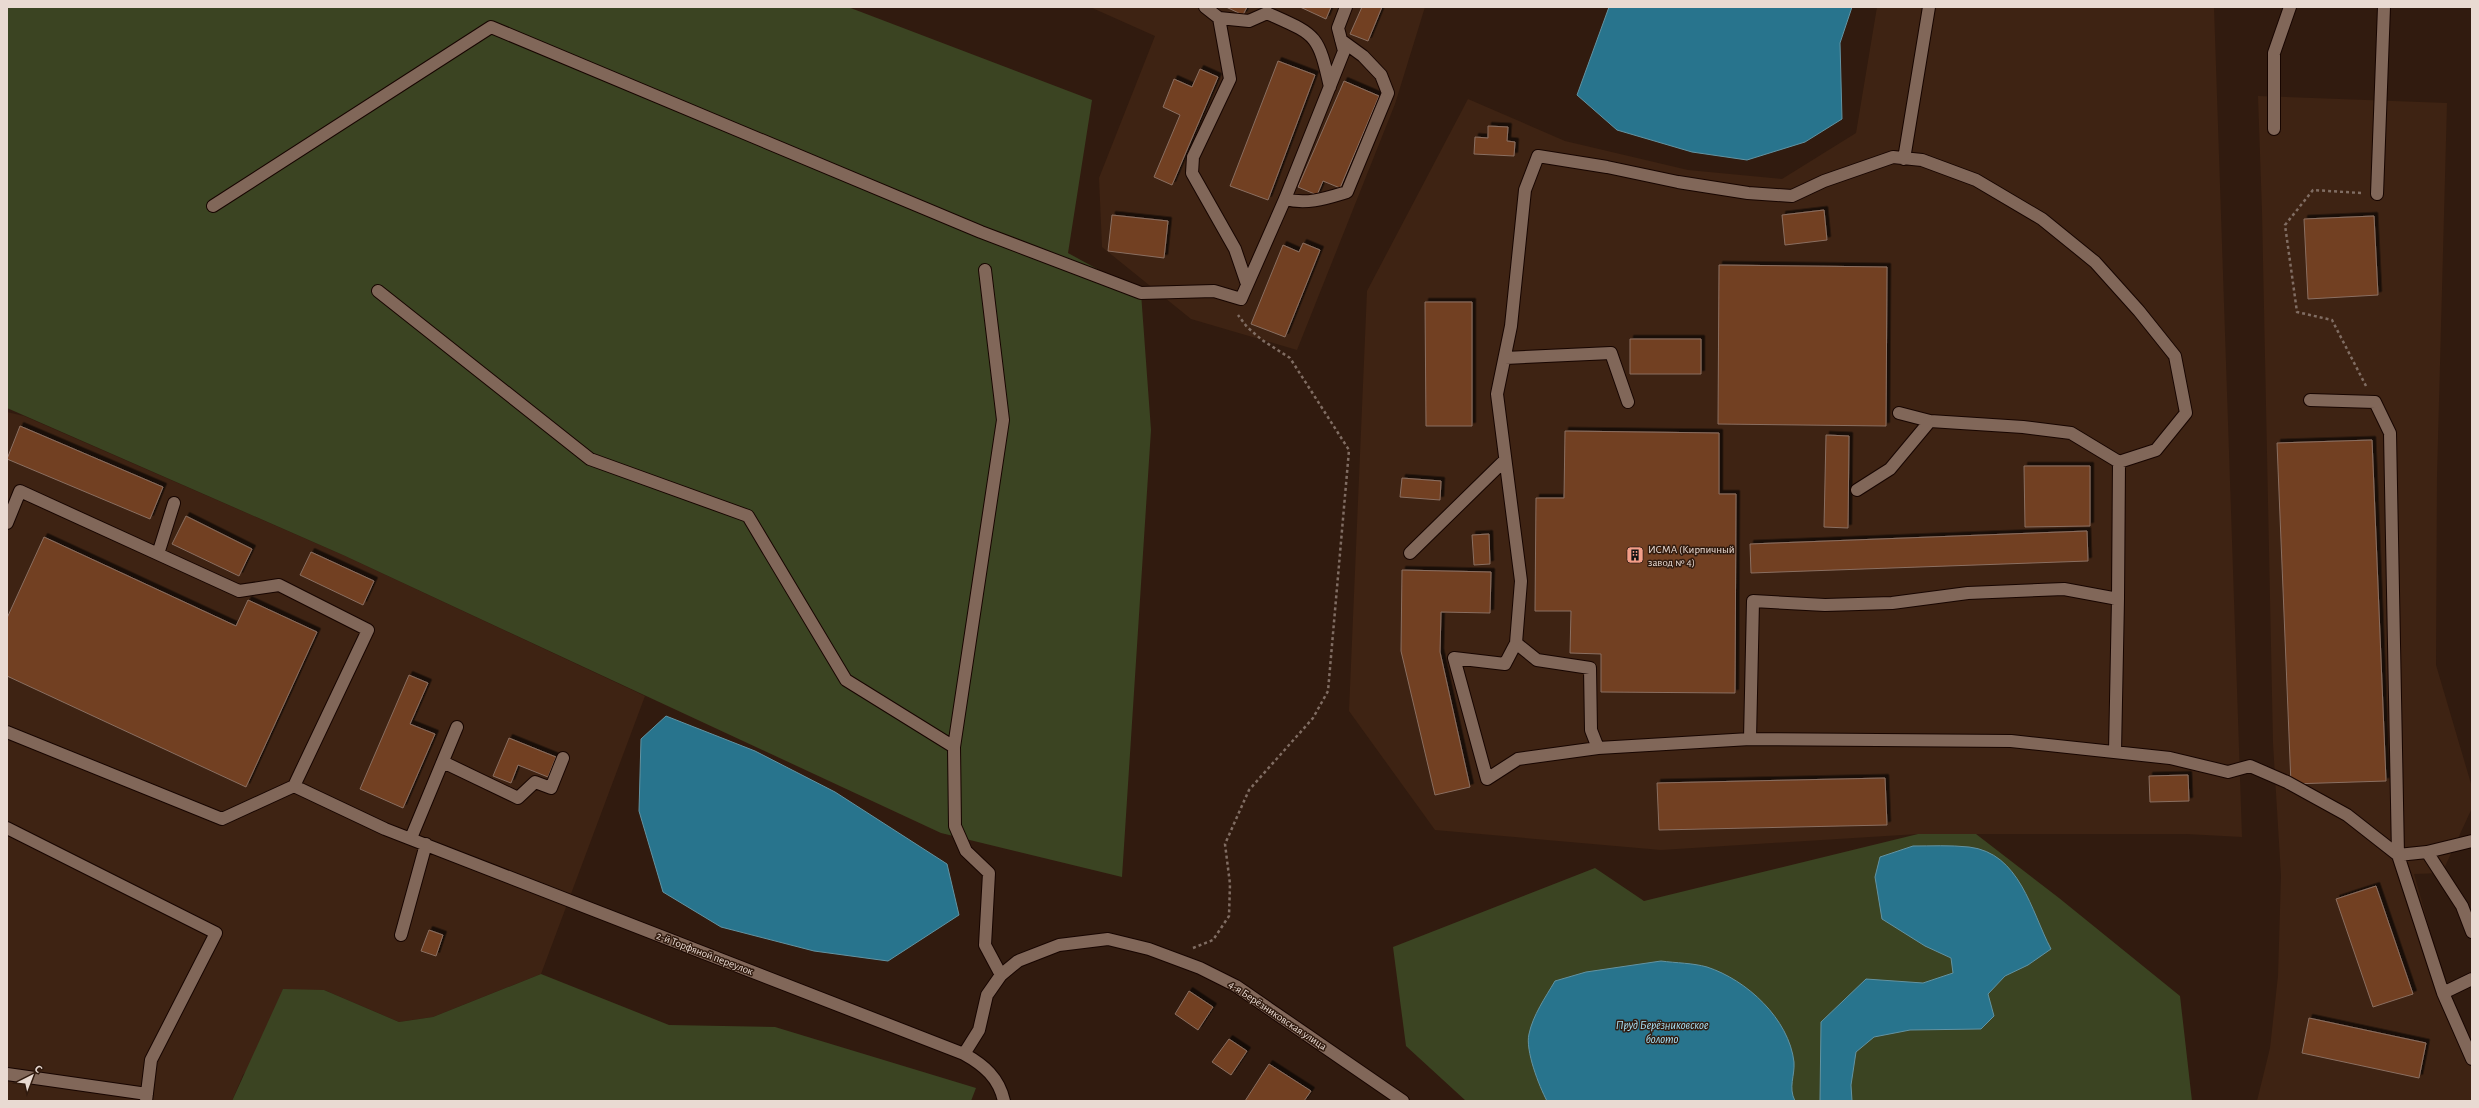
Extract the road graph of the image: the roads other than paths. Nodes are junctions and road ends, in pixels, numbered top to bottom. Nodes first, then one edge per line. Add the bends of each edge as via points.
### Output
1 (1205, 7) edge
2 (1346, 7) edge
3 (1929, 7) edge
4 (2290, 7) edge
5 (2384, 7) edge
6 (1267, 10) edge
7 (1219, 18) junction
8 (1341, 40) junction
9 (1330, 87) junction
10 (2274, 129) dead end
11 (1904, 158) junction
12 (2377, 194) road end
13 (1285, 199) junction
14 (214, 206) dead end
15 (985, 270) dead end
16 (1247, 284) junction
17 (378, 291) dead end
18 (1505, 358) junction
19 (2310, 400) dead end
20 (1628, 402) dead end
21 (1899, 413) dead end
22 (1930, 421) junction
23 (1504, 461) junction
24 (2118, 462) junction
25 (1857, 490) dead end
26 (174, 503) dead end
27 (7, 523) edge
28 (1410, 553) dead end
29 (158, 554) junction
30 (2118, 599) junction
31 (1516, 643) junction
32 (458, 727) dead end
33 (7, 732) edge
34 (1750, 739) junction
35 (954, 747) junction
36 (1598, 748) junction
37 (2115, 752) junction
38 (563, 758) dead end
39 (443, 762) junction
40 (294, 786) junction
41 (7, 828) edge
42 (411, 838) junction
43 (2472, 841) edge
44 (426, 844) junction
45 (2427, 852) junction
46 (2398, 855) junction
47 (2472, 932) edge
48 (401, 935) dead end
49 (1002, 975) junction
50 (2472, 979) edge
51 (2443, 993) junction
52 (964, 1054) junction
53 (2471, 1058) edge
54 (7, 1074) edge
55 (146, 1098) edge
56 (1004, 1101) edge
57 (1403, 1101) edge

1 - 7 street
2 - 8 street via 1338,28
3 - 11 street
4 - 10 street via 2274,53
5 - 12 street
6 - 7 street via 1249,21
6 - 9 street via 1306,31 1318,43
7 - 16 street via 1230,79 1193,157 1192,173 1235,249
8 - 9 street via 1344,51
8 - 13 street via 1363,56 1382,75 1388,93 1380,116 1347,192 1320,200 1296,202
9 - 13 street
11 - 18 street via 1893,157 1824,181 1792,196 1678,182 1538,156 1525,190 1511,326
11 - 24 street via 1922,160 1976,180 2042,219 2094,262 2139,311 2175,356 2186,413 2156,450
13 - 16 street
14 - 16 street via 491,27 981,232 1141,293 1214,291 1240,299
15 - 35 street via 1003,420
17 - 35 street via 590,458 748,516 846,680
18 - 20 street via 1611,353
18 - 23 street via 1497,394
19 - 46 street via 2375,402 2390,433
21 - 22 street
22 - 24 street via 2071,433
22 - 25 street via 1890,469
23 - 28 street
23 - 31 street via 1521,581
24 - 30 street
26 - 29 street
27 - 29 street via 20,491
29 - 40 street via 238,591 280,584 368,630
30 - 34 street via 2064,589 1968,593 1892,603 1825,605 1753,601
30 - 37 street
31 - 36 street via 1537,660 1590,668 1591,730
31 - 36 street via 1505,664 1454,658 1487,779 1518,759
32 - 39 street
33 - 40 street via 222,819
34 - 36 street
34 - 37 street via 2011,741
35 - 49 street via 955,826 966,850 989,873 985,944
37 - 46 street via 2170,758 2228,772 2250,766 2287,782 2347,815
38 - 39 street via 551,788 535,782 518,798
39 - 42 street
40 - 42 street, 2-й Торфяной переулок via 385,829
41 - 55 street via 216,933 151,1060
42 - 44 street, 2-й Торфяной переулок
43 - 45 street
44 - 48 street
44 - 52 street, 2-й Торфяной переулок
45 - 46 street
45 - 47 street via 2462,906
46 - 51 street
49 - 52 street, 4-я Берёзниковская улица via 987,995 979,1030
49 - 57 street, 4-я Берёзниковская улица via 1018,961 1034,953 1082,941 1108,939 1149,949 1200,968 1236,986
50 - 51 street
51 - 53 street
52 - 56 street, 2-й Торфяной переулок via 990,1072 1000,1087
54 - 55 street

